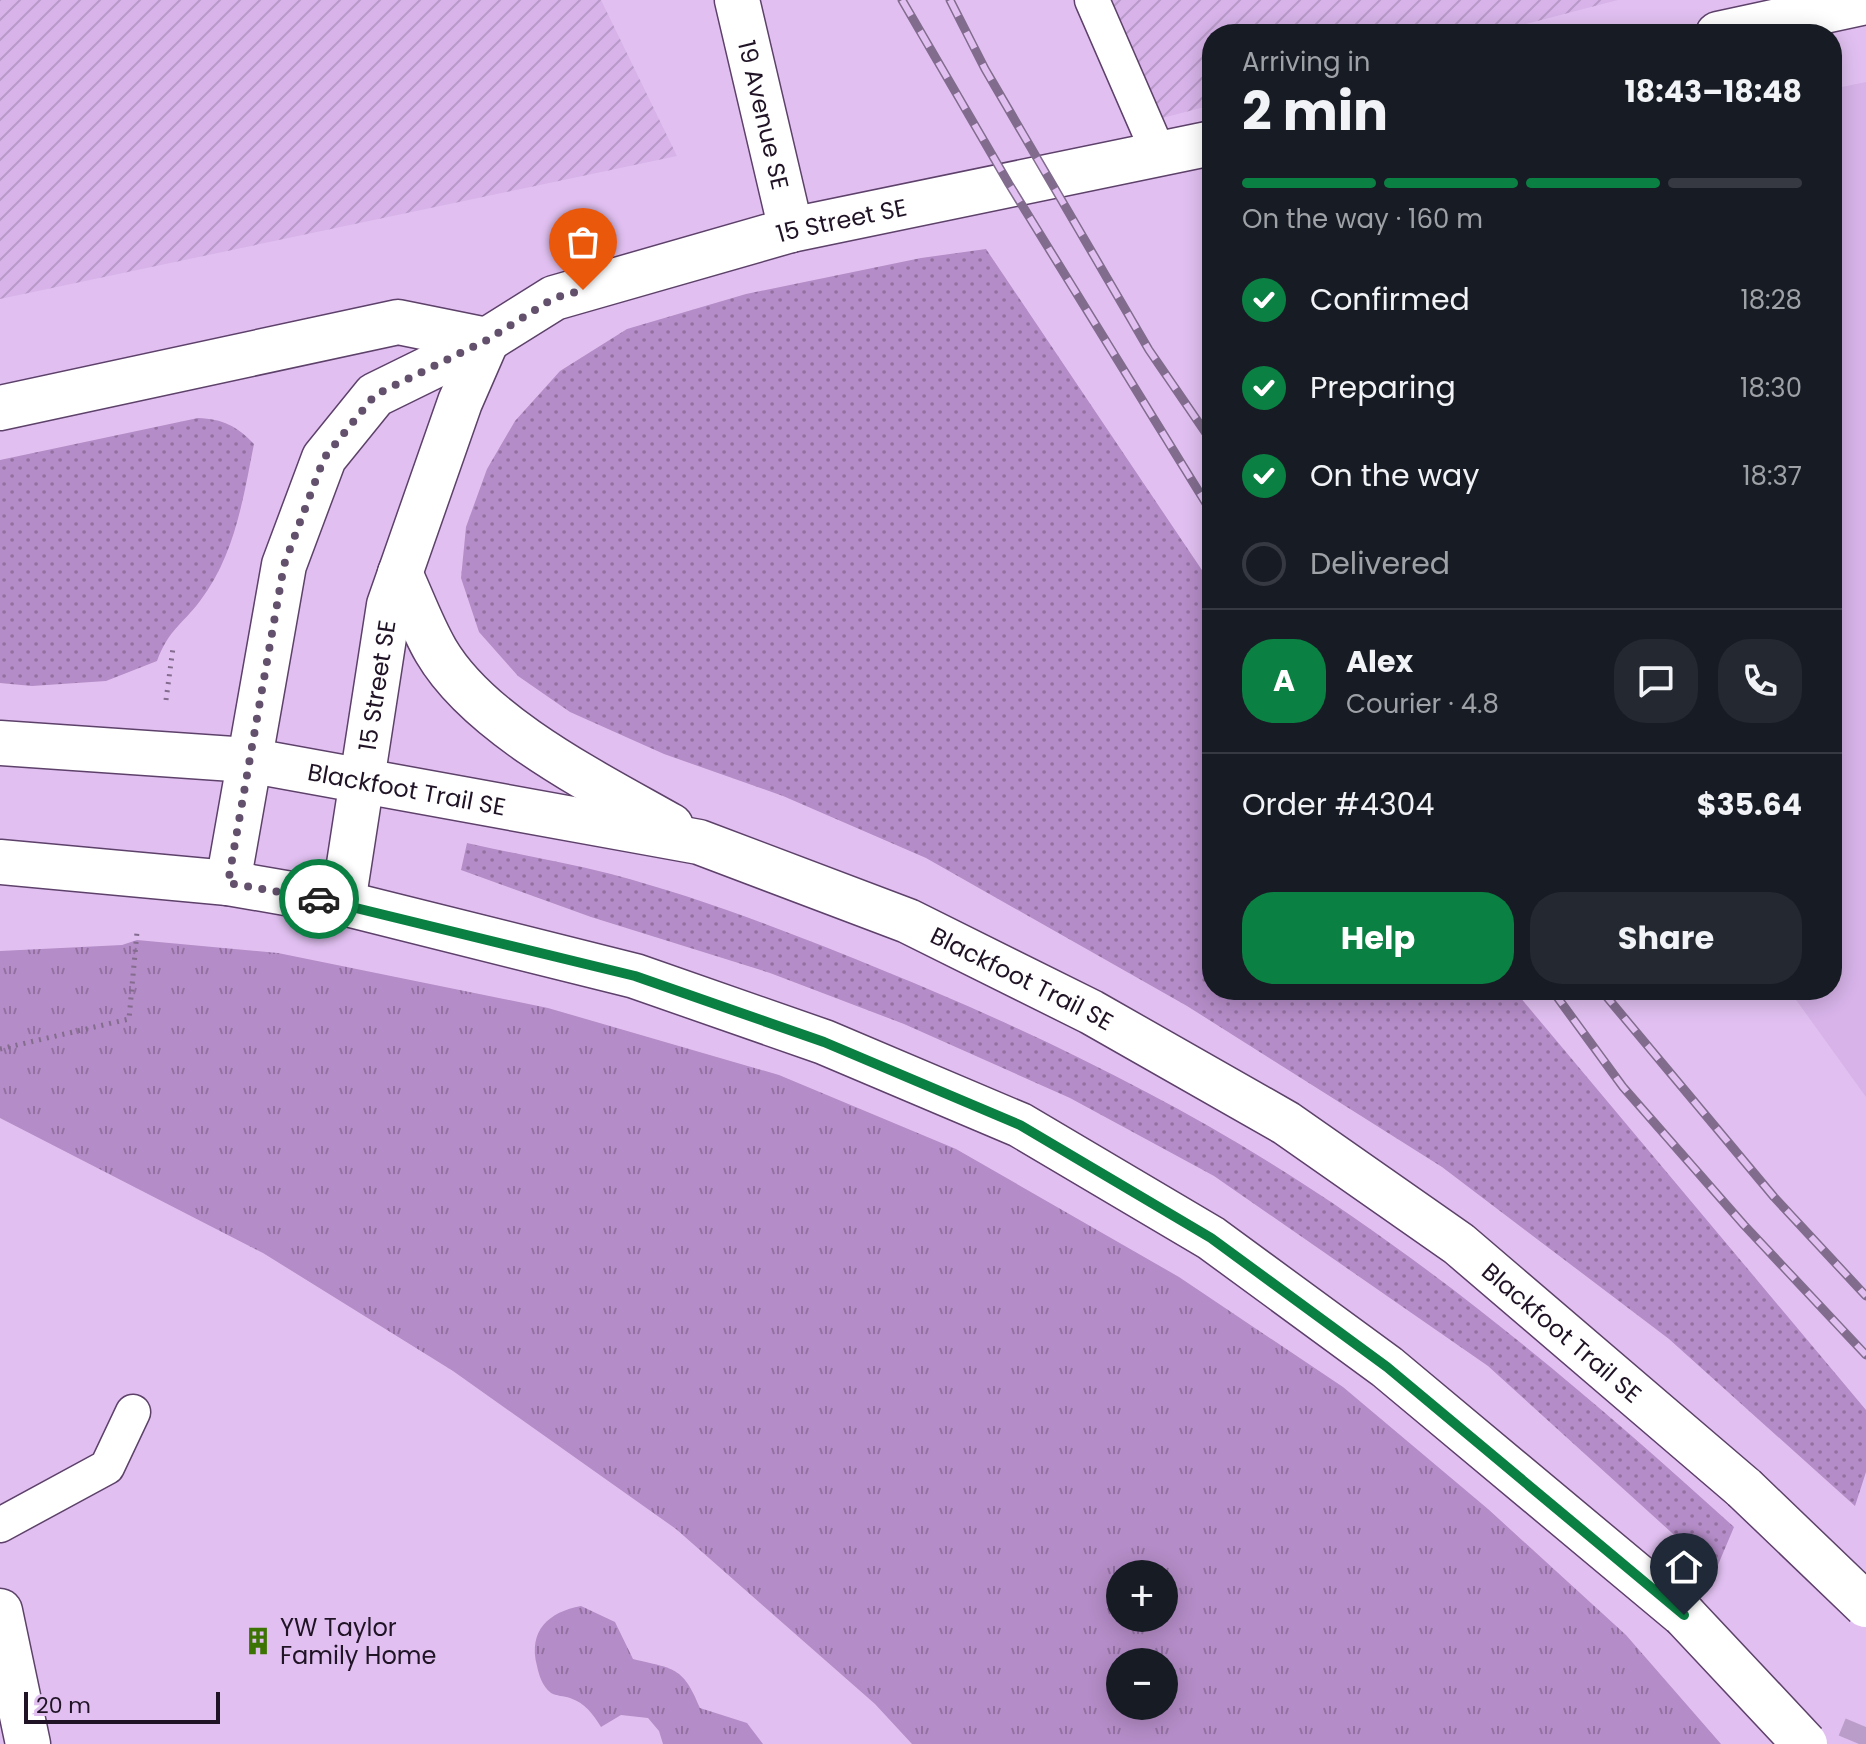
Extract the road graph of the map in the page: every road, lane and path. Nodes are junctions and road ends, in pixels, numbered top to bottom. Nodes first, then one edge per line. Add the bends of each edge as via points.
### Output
1 (737, 0) edge
2 (1866, 2) edge
3 (1091, 3) edge
4 (1764, 24) edge
5 (1202, 145) edge
6 (1159, 154) junction
7 (791, 230) junction
8 (487, 340) junction
9 (0, 408) edge
10 (400, 573) junction
11 (0, 743) edge
12 (248, 760) junction
13 (359, 781) junction
14 (699, 842) junction
15 (0, 862) edge
16 (228, 883) junction
17 (343, 903) junction
18 (137, 929) dead end
19 (0, 1049) edge
20 (133, 1412) dead end
21 (0, 1525) edge
22 (1866, 1605) edge
23 (0, 1611) edge
24 (28, 1744) edge
25 (1805, 1744) edge

1 - 7 main road, 19 Avenue SE
2 - 4 main road
3 - 6 lane
5 - 6 main road, 15 Street SE
6 - 7 main road, 15 Street SE
7 - 8 main road, 15 Street SE via 554,298
8 - 9 main road via 398,322
8 - 10 main road, 15 Street SE
8 - 12 main road, 15 Street SE via 375,395 324,458 284,565
10 - 13 main road, 15 Street SE via 389,605
10 - 14 main road via 437,653 481,704 552,759
11 - 12 main road, Blackfoot Trail SE
12 - 13 main road, Blackfoot Trail SE
12 - 16 main road, 15 Street SE
13 - 14 main road, Blackfoot Trail SE
13 - 17 main road, 15 Street SE
14 - 22 main road, Blackfoot Trail SE, bridge via 908,921 1091,1012 1286,1123 1459,1244 1744,1488
15 - 16 main road
16 - 17 main road
17 - 25 main road, bridge via 635,976 824,1042 1020,1125 1211,1238 1387,1367 1684,1615
18 - 19 path via 129,1019
20 - 21 lane via 107,1467
23 - 24 main road

